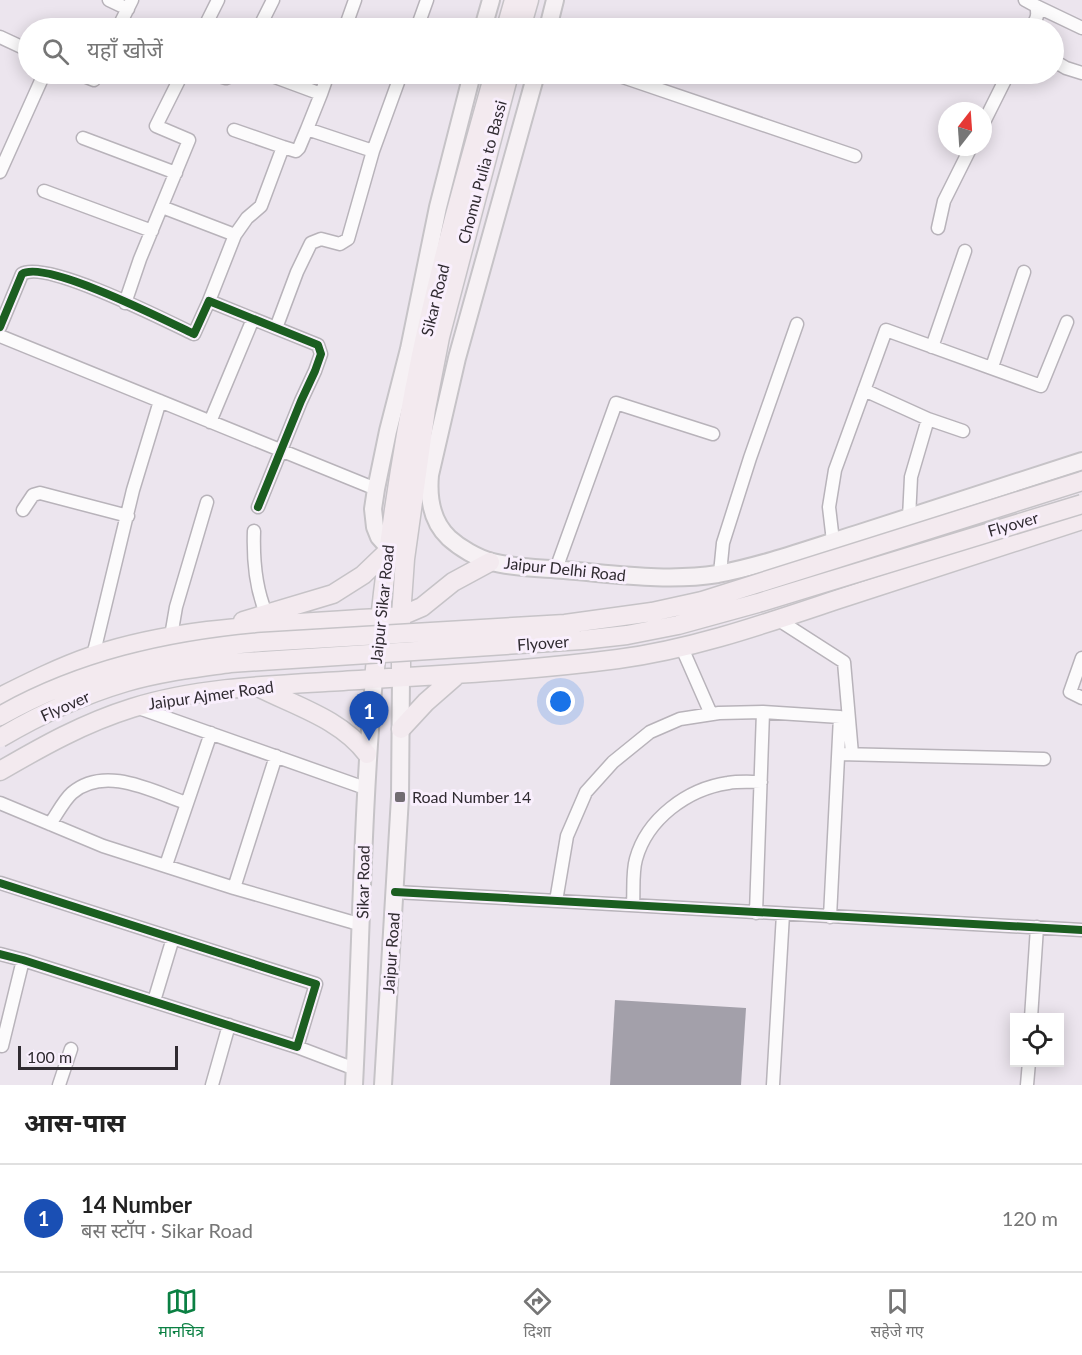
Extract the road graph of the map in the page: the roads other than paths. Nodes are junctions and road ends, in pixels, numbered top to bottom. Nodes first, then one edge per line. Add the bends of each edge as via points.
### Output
1 (109, 0) edge
2 (218, 0) edge
3 (273, 0) edge
4 (355, 0) edge
5 (427, 0) edge
6 (491, 0) edge
7 (514, 0) edge
8 (529, 0) edge
9 (555, 0) edge
10 (1030, 3) edge
11 (130, 4) edge
12 (124, 18) edge
13 (209, 18) edge
14 (264, 18) edge
15 (349, 18) edge
16 (421, 18) edge
17 (486, 18) edge
18 (509, 18) edge
19 (524, 18) edge
20 (550, 18) edge
21 (1037, 18) edge
22 (1061, 18) edge
23 (1064, 19) edge
24 (1082, 28) edge
25 (0, 37) edge
26 (18, 45) edge
27 (1064, 67) edge
28 (1082, 73) edge
29 (40, 84) edge
30 (177, 84) edge
31 (294, 84) edge
32 (324, 84) edge
33 (396, 84) edge
34 (469, 84) edge
35 (491, 84) edge
36 (506, 84) edge
37 (533, 84) edge
38 (643, 84) edge
39 (1003, 84) edge
40 (321, 94) junction
41 (992, 106) edge
42 (306, 129) junction
43 (234, 130) dead end
44 (83, 138) dead end
45 (283, 147) junction
46 (373, 151) junction
47 (855, 156) dead end
48 (966, 156) edge
49 (0, 172) edge
50 (176, 173) junction
51 (44, 191) dead end
52 (162, 207) junction
53 (938, 228) dead end
54 (152, 231) junction
55 (235, 235) junction
56 (965, 251) dead end
57 (1024, 272) dead end
58 (209, 301) junction
59 (125, 303) junction
60 (253, 319) junction
61 (1067, 321) dead end
62 (797, 324) dead end
63 (0, 327) edge
64 (276, 328) junction
65 (0, 336) edge
66 (932, 347) junction
67 (992, 367) junction
68 (864, 390) junction
69 (160, 401) junction
70 (928, 419) junction
71 (210, 422) junction
72 (963, 431) dead end
73 (713, 434) dead end
74 (281, 451) junction
75 (1082, 461) edge
76 (1082, 482) edge
77 (376, 489) junction
78 (207, 502) dead end
79 (1082, 504) edge
80 (258, 507) dead end
81 (23, 510) dead end
82 (128, 516) junction
83 (909, 518) junction
84 (1082, 520) edge
85 (254, 531) dead end
86 (833, 542) junction
87 (388, 543) junction
88 (490, 562) junction
89 (556, 569) junction
90 (720, 573) junction
91 (266, 613) junction
92 (401, 616) junction
93 (380, 618) junction
94 (777, 620) junction
95 (216, 630) junction
96 (171, 636) junction
97 (682, 648) junction
98 (93, 656) junction
99 (1082, 658) edge
100 (458, 674) junction
101 (401, 676) junction
102 (374, 679) junction
103 (258, 687) junction
104 (0, 697) edge
105 (1082, 698) edge
106 (134, 707) junction
107 (763, 712) junction
108 (711, 714) junction
109 (0, 716) edge
110 (401, 729) junction
111 (211, 733) junction
112 (0, 738) edge
113 (852, 753) junction
114 (367, 754) junction
115 (838, 754) junction
116 (276, 756) junction
117 (1044, 759) dead end
118 (0, 771) edge
119 (761, 782) junction
120 (365, 788) junction
121 (0, 803) edge
122 (186, 803) junction
123 (50, 824) junction
124 (165, 865) junction
125 (0, 883) edge
126 (234, 888) junction
127 (395, 892) junction
128 (556, 901) junction
129 (633, 906) junction
130 (756, 912) junction
131 (783, 914) junction
132 (830, 917) junction
133 (362, 925) junction
134 (1037, 927) junction
135 (1082, 930) edge
136 (173, 938) junction
137 (0, 954) edge
138 (23, 960) junction
139 (154, 1001) junction
140 (1032, 1013) edge
141 (229, 1025) junction
142 (0, 1045) edge
143 (297, 1047) junction
144 (71, 1049) dead end
145 (1029, 1067) edge
146 (355, 1077) edge
147 (59, 1085) edge
148 (212, 1085) edge
149 (383, 1085) edge
150 (773, 1085) edge
151 (1027, 1085) edge

1 - 11 street
2 - 13 street
3 - 14 street
4 - 15 street
5 - 16 street
6 - 17 main road
7 - 18 highway
8 - 19 highway
9 - 20 main road
10 - 21 street
10 - 22 street
11 - 12 street
23 - 24 street
25 - 26 street
27 - 28 street
29 - 49 street
30 - 50 street via 156,126 189,140
31 - 40 street
32 - 40 street
33 - 46 street
34 - 77 main road
35 - 87 highway, Sikar Road via 422,353
36 - 92 highway, Chomu Pulia to Bassi via 440,337 414,482
37 - 88 main road, Jaipur Delhi Road via 457,358 430,475 429,494 438,525 467,551
38 - 47 street
39 - 41 street
40 - 42 street
42 - 45 street via 296,151
42 - 46 street
43 - 45 street
44 - 50 street
45 - 55 street via 261,206
46 - 64 street via 348,239 340,244 321,239 311,243
48 - 53 street via 944,201
50 - 52 street
51 - 54 street
52 - 54 street
52 - 55 street
54 - 59 street
55 - 58 street
56 - 66 street
57 - 67 street
58 - 59 street via 194,334
58 - 60 street
59 - 63 street via 78,282 26,272
60 - 64 street
60 - 71 street
61 - 67 street via 1041,386
62 - 90 street via 723,543
64 - 74 street via 318,345 321,354
65 - 69 street
66 - 67 street
66 - 68 street via 886,330
68 - 70 street
68 - 86 street via 835,470 829,507
69 - 71 street
69 - 82 street
70 - 72 street
70 - 83 street via 911,477
71 - 74 street
73 - 89 street via 616,403
74 - 77 street
74 - 80 street
75 - 83 main road, Jaipur Delhi Road
76 - 109 highway, Flyover, bridge via 713,597 652,612 565,624 262,642 175,652 88,677
77 - 87 main road via 375,527 379,537
78 - 96 street
79 - 112 highway, Flyover, bridge via 678,626 582,640 230,663 174,671 79,699
81 - 82 street via 33,495 40,493
82 - 98 street
83 - 86 main road, Jaipur Delhi Road
84 - 94 highway, Jaipur Ajmer Road
85 - 91 street via 255,573
86 - 90 main road, Jaipur Delhi Road
87 - 91 highway via 363,575 333,594
87 - 93 highway, Jaipur Sikar Road
88 - 89 main road, Jaipur Delhi Road
88 - 92 highway via 453,582 422,607
89 - 90 main road, Jaipur Delhi Road via 648,577
91 - 95 highway
92 - 93 highway
92 - 101 highway, Chomu Pulia to Bassi
93 - 95 highway
93 - 102 highway, Jaipur Sikar Road
94 - 97 highway, Jaipur Ajmer Road
94 - 113 street via 844,662
95 - 96 highway
96 - 98 highway
97 - 100 highway, Jaipur Ajmer Road via 619,659
97 - 108 street
98 - 104 highway
99 - 105 street via 1070,692
100 - 101 highway, Jaipur Ajmer Road
100 - 110 highway
101 - 102 highway, Jaipur Ajmer Road
101 - 110 main road, Jaipur Road
102 - 103 highway, Jaipur Ajmer Road
102 - 114 main road, Sikar Road
103 - 106 highway, Jaipur Ajmer Road
103 - 114 highway via 337,725
106 - 111 street
106 - 118 highway, Jaipur Ajmer Road via 60,736
107 - 108 street
107 - 115 street via 840,717
107 - 119 street
108 - 128 street via 680,719 650,732 613,762 586,792 567,836
110 - 127 main road, Jaipur Road
111 - 116 street
111 - 122 street
113 - 115 street
113 - 117 street
114 - 120 main road, Sikar Road
115 - 132 street
116 - 120 street
116 - 126 street
119 - 129 street via 727,783 696,793 666,811 649,832 635,860
119 - 130 street
120 - 133 main road, Sikar Road
121 - 123 street
122 - 123 street via 109,780 71,794
122 - 124 street
123 - 124 street
124 - 126 street
125 - 136 street
126 - 133 street
127 - 128 street
127 - 149 main road, Jaipur Road
128 - 129 street
129 - 130 street
130 - 131 street
131 - 132 street
131 - 150 street
132 - 134 street
133 - 146 main road, Sikar Road
134 - 135 street
134 - 140 street
136 - 139 street
136 - 143 street via 316,984
137 - 138 street
138 - 139 street
138 - 142 street
139 - 141 street
141 - 143 street
141 - 148 street
143 - 146 street
144 - 147 street
145 - 151 street

